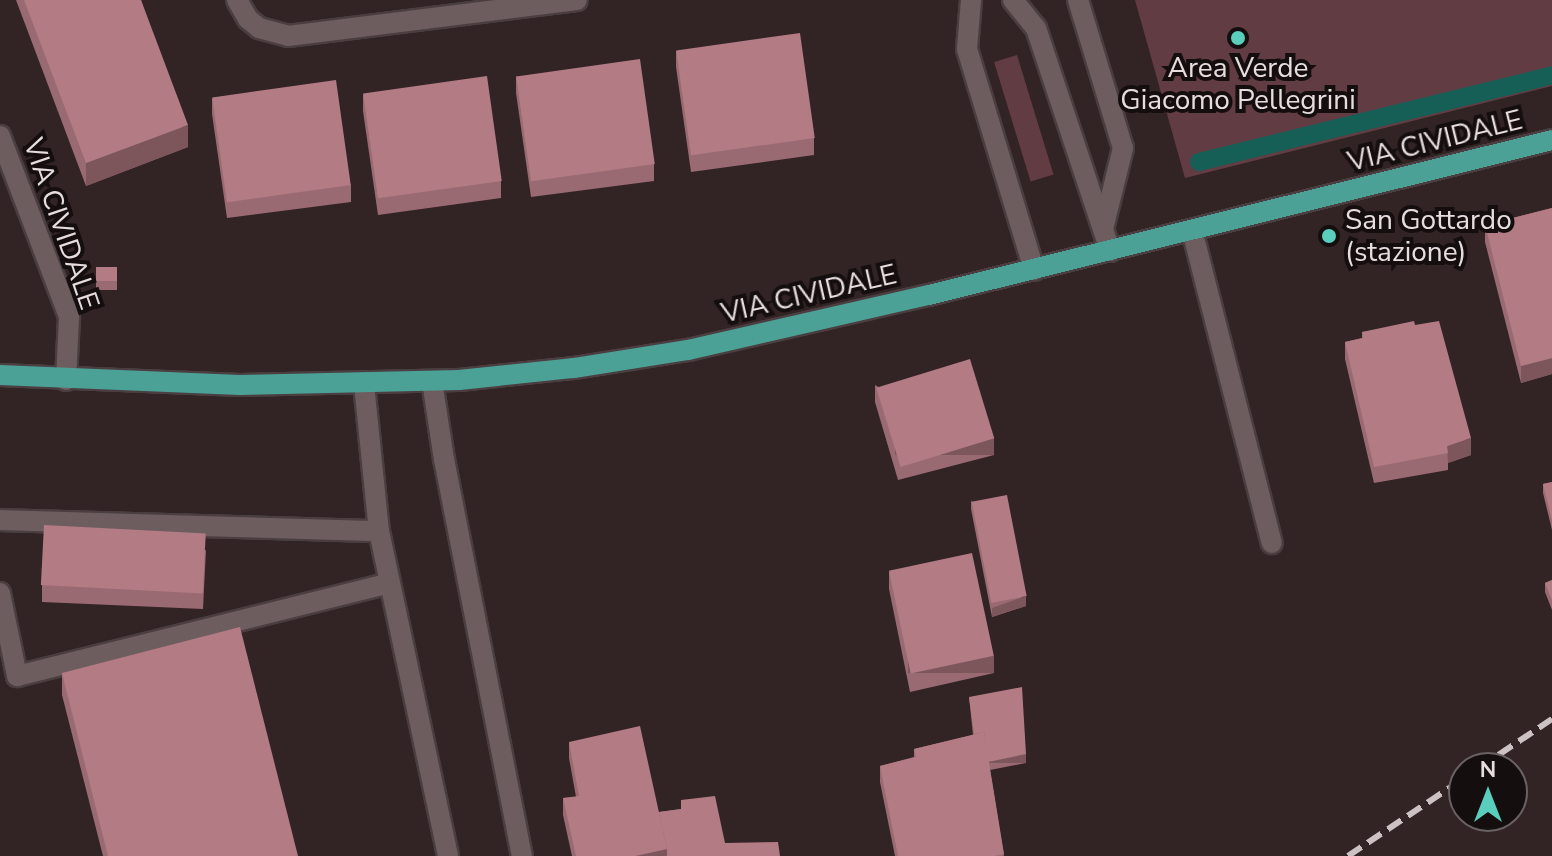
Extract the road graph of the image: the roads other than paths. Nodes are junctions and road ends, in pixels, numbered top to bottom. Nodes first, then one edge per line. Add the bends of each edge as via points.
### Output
1 (237, 0) edge
2 (577, 0) edge
3 (971, 0) edge
4 (1013, 0) edge
5 (1078, 0) edge
6 (0, 136) edge
7 (1552, 140) edge
8 (1103, 229) junction
9 (1192, 230) junction
10 (1110, 251) junction
11 (1034, 270) junction
12 (0, 375) edge
13 (66, 380) junction
14 (432, 381) junction
15 (364, 384) junction
16 (0, 520) edge
17 (379, 531) junction
18 (1272, 543) dead end
19 (390, 583) junction
20 (0, 593) edge
21 (448, 856) edge
22 (522, 856) edge

1 - 2 street via 259,28 288,36
3 - 11 street via 967,49
4 - 8 street via 1036,28
5 - 8 street via 1123,148
6 - 13 street, VIA CIVIDALE via 69,317
7 - 9 main road, VIA CIVIDALE
8 - 10 street
9 - 10 main road, VIA CIVIDALE
9 - 18 street
10 - 11 main road, VIA CIVIDALE
11 - 14 main road, VIA CIVIDALE via 688,350 574,368
12 - 13 main road, VIA CIVIDALE
13 - 15 main road, VIA CIVIDALE
14 - 15 main road, VIA CIVIDALE
14 - 22 street
15 - 17 street
16 - 17 street
17 - 19 street
19 - 20 street via 17,676
19 - 21 street

